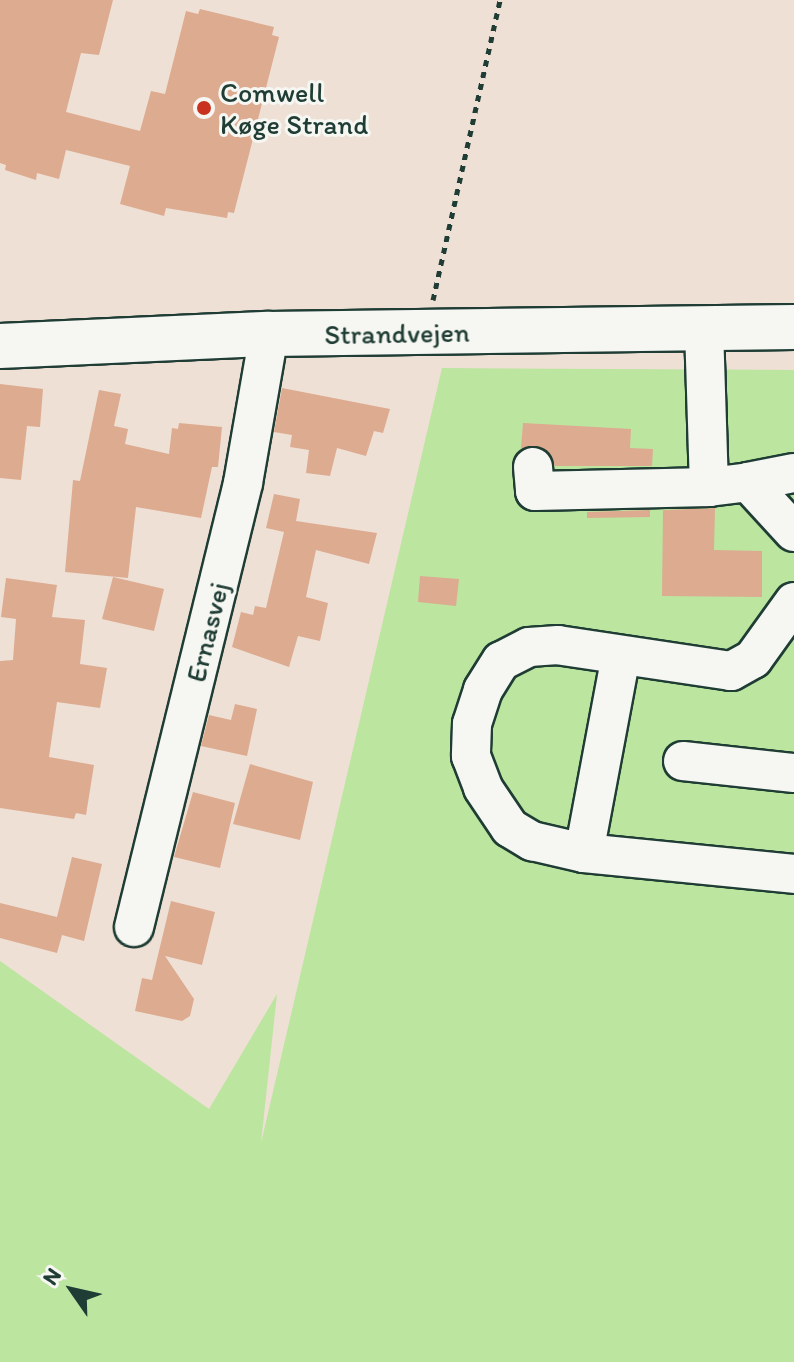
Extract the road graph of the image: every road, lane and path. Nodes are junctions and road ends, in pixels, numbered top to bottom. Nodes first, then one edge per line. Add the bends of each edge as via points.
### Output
1 (500, 0) edge
2 (794, 327) edge
3 (704, 328) junction
4 (426, 332) junction
5 (269, 334) junction
6 (0, 346) edge
7 (533, 467) dead end
8 (794, 473) edge
9 (748, 482) junction
10 (709, 487) junction
11 (794, 532) edge
12 (794, 602) edge
13 (621, 656) junction
14 (683, 761) dead end
15 (794, 773) edge
16 (584, 853) junction
17 (794, 874) edge
18 (134, 927) dead end

1 - 4 path
2 - 3 main road, Strandvejen
3 - 4 main road, Strandvejen
3 - 10 street
4 - 5 main road, Strandvejen
5 - 6 main road, Strandvejen
5 - 18 street, Ernasvej via 243,483
7 - 10 street via 535,491
8 - 9 street
9 - 10 street
9 - 11 street
12 - 13 street via 753,659 731,671
13 - 16 street
13 - 16 street via 558,645 529,647 501,661 483,690 472,724 471,756 483,788 510,828 532,841
14 - 15 street
16 - 17 street

